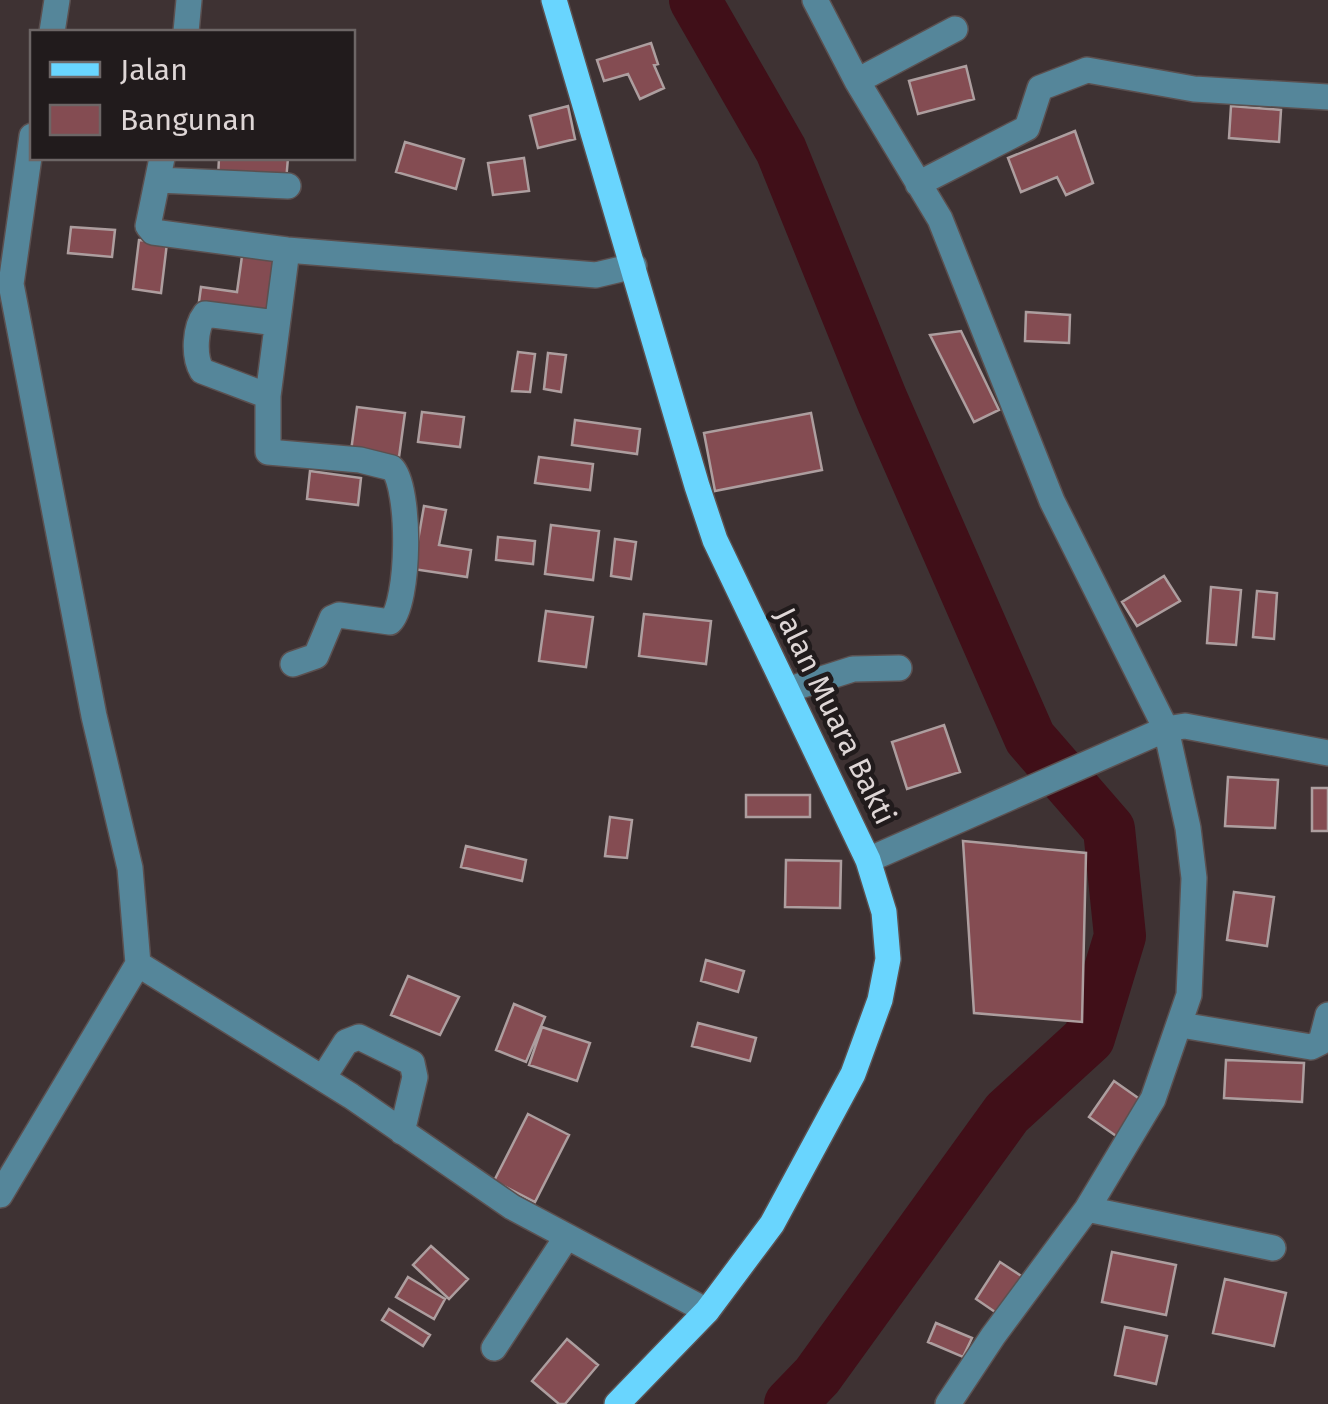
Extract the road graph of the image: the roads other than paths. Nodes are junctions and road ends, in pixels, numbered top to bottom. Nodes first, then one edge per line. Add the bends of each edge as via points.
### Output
1 (58, 0) edge
2 (189, 0) edge
3 (554, 0) edge
4 (815, 0) edge
5 (955, 29) dead end
6 (52, 30) edge
7 (186, 30) edge
8 (857, 81) junction
9 (1328, 97) edge
10 (30, 150) edge
11 (160, 169) edge
12 (918, 184) junction
13 (288, 186) dead end
14 (287, 250) junction
15 (634, 266) junction
16 (276, 323) junction
17 (268, 396) junction
18 (294, 664) dead end
19 (899, 668) dead end
20 (787, 690) junction
21 (1166, 730) junction
22 (1328, 753) edge
23 (868, 860) junction
24 (138, 964) junction
25 (1328, 1014) edge
26 (1181, 1025) junction
27 (323, 1078) junction
28 (402, 1132) junction
29 (0, 1194) edge
30 (1087, 1209) junction
31 (566, 1238) junction
32 (1272, 1248) dead end
33 (707, 1310) junction
34 (494, 1348) dead end
35 (617, 1404) edge
36 (948, 1404) edge

1 - 6 street
2 - 7 street
3 - 15 main road, Jalan Muara Bakti
4 - 8 street
5 - 8 street
8 - 12 street
9 - 12 street via 1194,89 1074,72 1040,88 1027,128
10 - 24 street via 11,284 130,868
11 - 13 street
11 - 14 street via 148,226 153,232
12 - 21 street via 965,278 1052,501
14 - 15 street via 596,275
14 - 16 street
15 - 20 main road, Jalan Muara Bakti via 716,540
16 - 17 street
16 - 17 street via 205,314 199,328 196,358 202,371
17 - 18 street via 268,452 376,464 392,468 403,485 403,587 395,618 332,618 316,656
19 - 20 street via 852,669
20 - 23 main road, Jalan Muara Bakti
21 - 22 street via 1186,726
21 - 23 street
21 - 26 street via 1194,878 1193,972
23 - 33 main road, Jalan Muara Bakti via 884,912 888,959 868,1033 853,1074 772,1224
24 - 27 street
24 - 29 street
25 - 26 street via 1321,1042 1310,1047
26 - 30 street via 1153,1098
27 - 28 street
27 - 28 street via 346,1042 360,1036 412,1064 415,1078
28 - 31 street
30 - 32 street
30 - 36 street
31 - 33 street
31 - 34 street
33 - 35 main road, Jalan Muara Bakti

